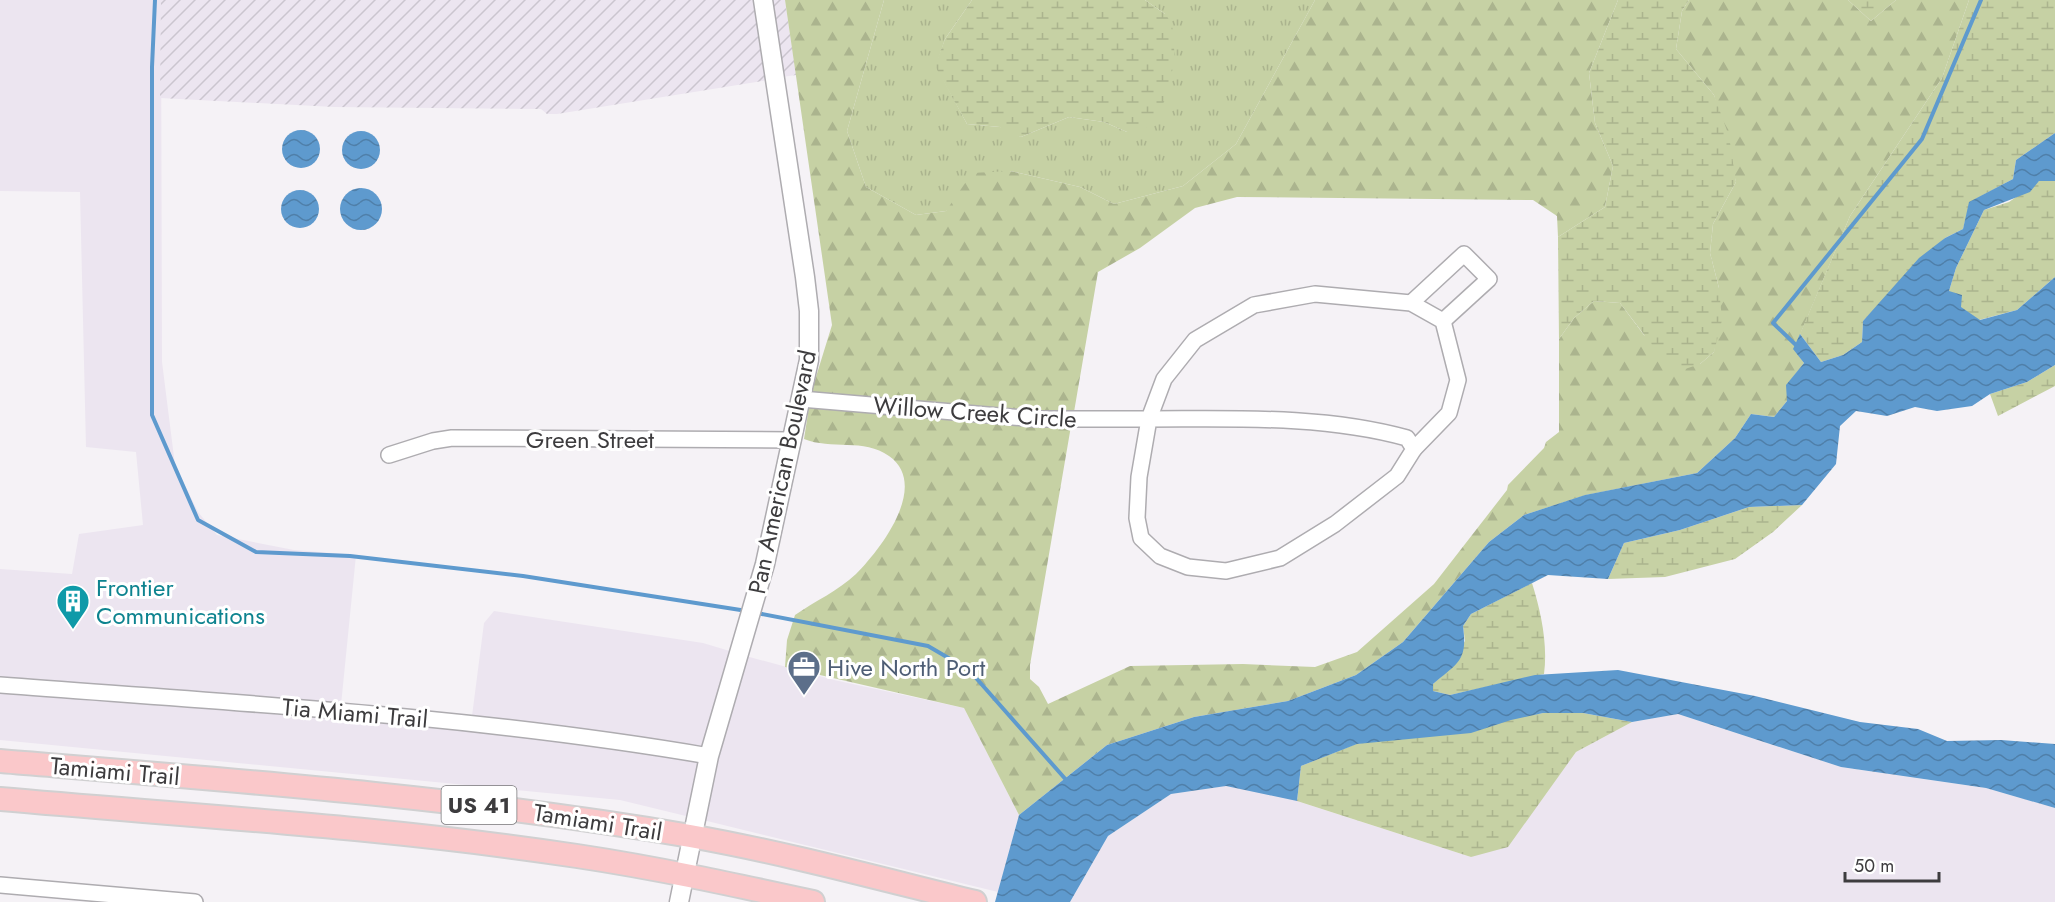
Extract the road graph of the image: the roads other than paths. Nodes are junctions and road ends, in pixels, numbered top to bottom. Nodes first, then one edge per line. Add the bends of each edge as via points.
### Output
1 (764, 0) edge
2 (1411, 303) junction
3 (1443, 321) junction
4 (801, 399) junction
5 (1149, 419) junction
6 (793, 440) junction
7 (1414, 449) junction
8 (390, 455) dead end
9 (0, 685) edge
10 (709, 756) junction
11 (0, 761) edge
12 (0, 799) edge
13 (692, 837) junction
14 (684, 874) junction
15 (0, 885) edge
16 (195, 902) edge
17 (679, 902) edge
18 (813, 902) edge
19 (975, 902) edge

1 - 4 street, Pan American Boulevard via 809,311 809,360
2 - 3 street
2 - 3 street via 1464,254 1489,279
2 - 5 street via 1315,294 1254,305 1195,340 1164,379
3 - 7 street via 1458,380 1449,414
4 - 5 street, Willow Creek Circle via 1036,419
4 - 6 street, Pan American Boulevard
5 - 7 street, Willow Creek Circle via 1299,421 1377,430 1407,438
5 - 7 street via 1139,477 1137,518 1141,538 1160,556 1188,567 1226,570 1280,558 1335,524 1397,476
6 - 8 street, Green Street via 452,438
6 - 10 street, Pan American Boulevard via 747,632
9 - 10 street, Tia Miami Trail via 461,722
10 - 13 street, Pan American Boulevard
11 - 13 main road, Tamiami Trail / US 41 via 398,796
12 - 14 main road, Tamiami Trail / US 41 via 393,832
13 - 14 street, Pan American Boulevard
13 - 19 main road, Tamiami Trail / US 41
14 - 17 street, Pan American Boulevard
14 - 18 main road, Tamiami Trail / US 41
15 - 16 street

